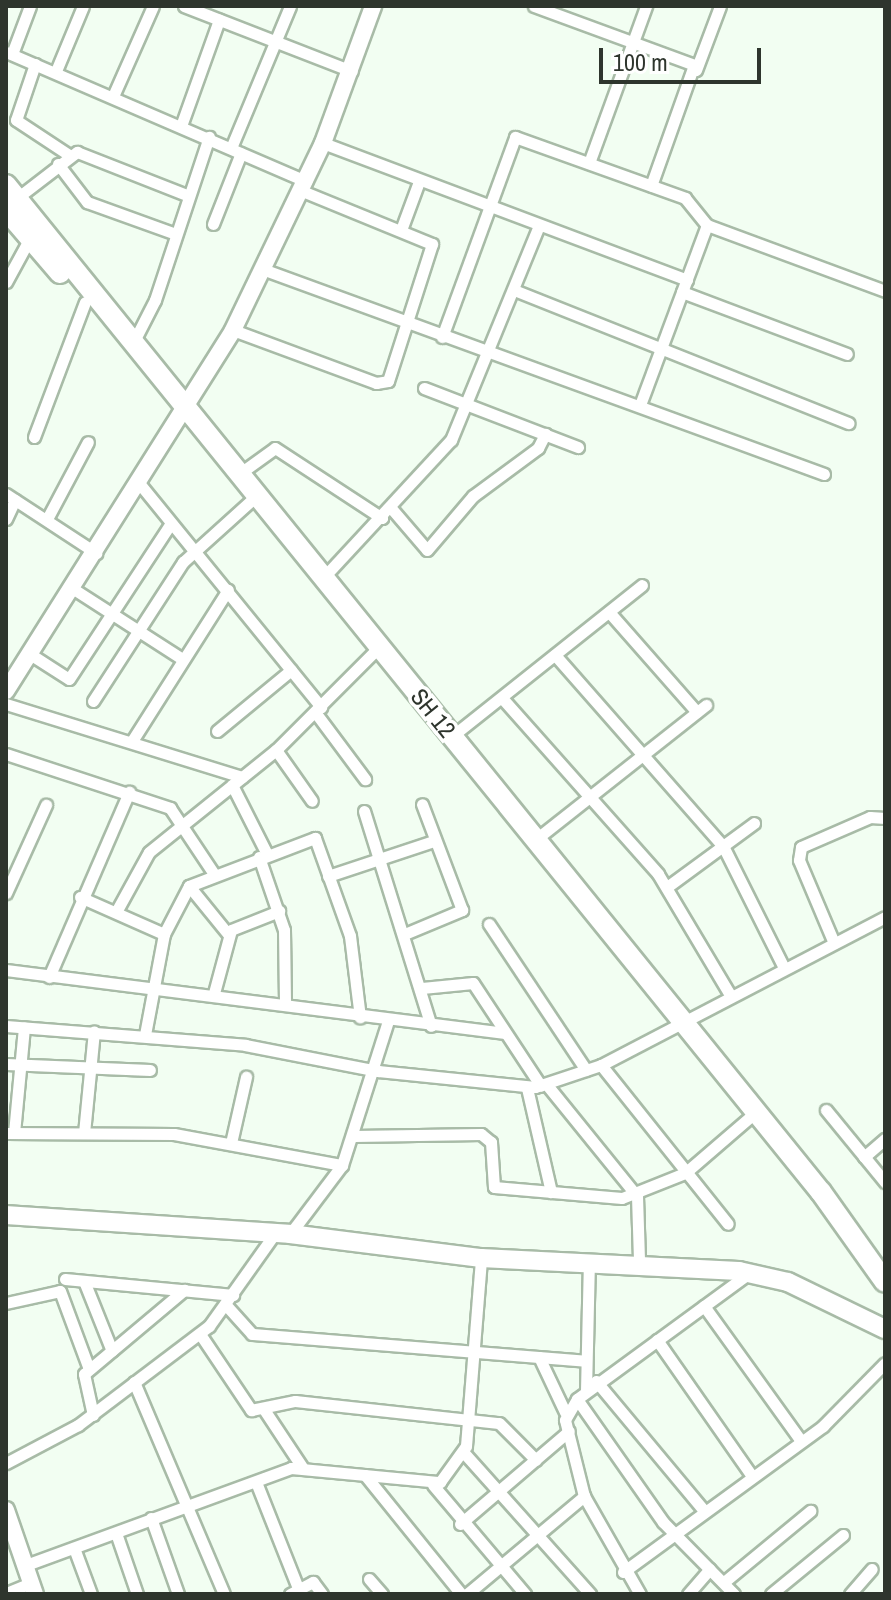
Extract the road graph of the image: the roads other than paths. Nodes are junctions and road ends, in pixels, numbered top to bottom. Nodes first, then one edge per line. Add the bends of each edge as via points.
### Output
1 (30, 6) edge
2 (83, 6) edge
3 (153, 6) edge
4 (184, 6) edge
5 (290, 6) edge
6 (373, 6) edge
7 (534, 6) edge
8 (646, 6) edge
9 (720, 6) edge
10 (557, 10) edge
11 (219, 20) junction
12 (278, 41) junction
13 (633, 42) junction
14 (9, 53) edge
15 (35, 64) junction
16 (696, 70) junction
17 (56, 71) junction
18 (352, 71) junction
19 (114, 94) junction
20 (181, 126) junction
21 (209, 137) junction
22 (323, 143) junction
23 (236, 150) junction
24 (69, 155) junction
25 (589, 163) junction
26 (58, 164) junction
27 (418, 184) junction
28 (304, 186) junction
29 (651, 186) junction
30 (187, 195) junction
31 (10, 198) edge
32 (486, 208) junction
33 (213, 224) dead end
34 (539, 225) junction
35 (707, 225) junction
36 (401, 230) junction
37 (173, 233) junction
38 (30, 238) junction
39 (265, 270) junction
40 (6, 282) edge
41 (685, 286) junction
42 (514, 290) junction
43 (885, 291) edge
44 (85, 302) junction
45 (406, 325) junction
46 (233, 330) junction
47 (442, 337) junction
48 (133, 343) junction
49 (662, 347) junction
50 (490, 354) junction
51 (847, 354) dead end
52 (424, 388) dead end
53 (468, 403) junction
54 (640, 405) junction
55 (182, 412) junction
56 (848, 423) dead end
57 (545, 434) junction
58 (34, 437) dead end
59 (88, 442) dead end
60 (578, 447) dead end
61 (239, 474) junction
62 (824, 474) dead end
63 (139, 483) junction
64 (11, 497) edge
65 (252, 499) junction
66 (387, 513) junction
67 (6, 519) edge
68 (47, 519) junction
69 (171, 523) junction
70 (193, 550) junction
71 (96, 553) junction
72 (323, 578) junction
73 (642, 585) dead end
74 (72, 588) junction
75 (228, 590) junction
76 (609, 612) junction
77 (114, 615) junction
78 (138, 631) junction
79 (375, 652) junction
80 (30, 654) junction
81 (555, 655) junction
82 (182, 659) junction
83 (291, 670) junction
84 (6, 691) edge
85 (502, 698) junction
86 (93, 701) dead end
87 (6, 704) edge
88 (318, 710) junction
89 (217, 731) dead end
90 (451, 737) junction
91 (132, 741) junction
92 (276, 750) junction
93 (6, 754) edge
94 (644, 756) junction
95 (365, 779) dead end
96 (237, 781) junction
97 (129, 792) junction
98 (592, 798) junction
99 (312, 801) dead end
100 (422, 804) dead end
101 (46, 805) dead end
102 (364, 811) dead end
103 (885, 818) edge
104 (186, 823) junction
105 (754, 823) dead end
106 (535, 840) junction
107 (434, 841) junction
108 (723, 846) junction
109 (263, 855) junction
110 (380, 855) junction
111 (214, 874) junction
112 (328, 876) junction
113 (189, 886) junction
114 (667, 887) junction
115 (6, 893) edge
116 (80, 897) junction
117 (279, 911) junction
118 (116, 912) junction
119 (885, 917) edge
120 (489, 924) dead end
121 (407, 933) junction
122 (164, 934) junction
123 (228, 934) junction
124 (834, 943) junction
125 (784, 968) junction
126 (6, 970) edge
127 (49, 977) junction
128 (151, 984) junction
129 (422, 988) junction
130 (214, 993) junction
131 (730, 995) junction
132 (285, 1004) junction
133 (360, 1017) junction
134 (388, 1021) junction
135 (676, 1024) junction
136 (6, 1026) edge
137 (431, 1026) junction
138 (24, 1027) junction
139 (94, 1031) junction
140 (505, 1033) junction
141 (145, 1035) junction
142 (6, 1064) edge
143 (21, 1064) junction
144 (601, 1065) junction
145 (90, 1069) junction
146 (150, 1070) dead end
147 (586, 1070) junction
148 (378, 1071) junction
149 (246, 1077) dead end
150 (544, 1086) junction
151 (527, 1088) junction
152 (826, 1110) dead end
153 (751, 1116) junction
154 (10, 1133) edge
155 (84, 1133) junction
156 (354, 1136) junction
157 (885, 1139) edge
158 (231, 1143) junction
159 (864, 1157) junction
160 (342, 1165) junction
161 (685, 1173) junction
162 (885, 1182) edge
163 (551, 1192) junction
164 (637, 1196) junction
165 (6, 1215) edge
166 (728, 1224) dead end
167 (283, 1234) junction
168 (481, 1258) junction
169 (589, 1260) junction
170 (639, 1261) junction
171 (749, 1273) junction
172 (65, 1279) dead end
173 (84, 1281) junction
174 (885, 1282) edge
175 (184, 1290) junction
176 (229, 1299) junction
177 (6, 1303) edge
178 (704, 1306) junction
179 (885, 1329) edge
180 (200, 1334) junction
181 (657, 1340) junction
182 (112, 1351) junction
183 (475, 1355) junction
184 (539, 1357) junction
185 (586, 1361) junction
186 (885, 1363) edge
187 (89, 1369) junction
188 (596, 1381) junction
189 (134, 1382) junction
190 (582, 1395) junction
191 (265, 1411) junction
192 (565, 1412) junction
193 (93, 1415) junction
194 (469, 1418) junction
195 (569, 1431) junction
196 (801, 1441) junction
197 (465, 1454) junction
198 (536, 1460) junction
199 (6, 1463) edge
200 (302, 1467) junction
201 (365, 1475) junction
202 (752, 1476) junction
203 (256, 1482) junction
204 (433, 1485) junction
205 (499, 1491) junction
206 (584, 1496) junction
207 (191, 1505) junction
208 (6, 1510) edge
209 (810, 1511) dead end
210 (705, 1512) junction
211 (151, 1518) junction
212 (460, 1524) junction
213 (116, 1533) junction
214 (674, 1535) junction
215 (843, 1535) dead end
216 (537, 1536) junction
217 (74, 1548) junction
218 (26, 1565) junction
219 (498, 1569) junction
220 (710, 1569) junction
221 (872, 1569) dead end
222 (623, 1572) junction
223 (369, 1579) dead end
224 (724, 1582) junction
225 (33, 1589) edge
226 (294, 1591) edge
227 (6, 1593) edge
228 (91, 1594) edge
229 (137, 1594) edge
230 (178, 1594) edge
231 (224, 1594) edge
232 (322, 1594) edge
233 (382, 1594) edge
234 (464, 1594) edge
235 (525, 1594) edge
236 (590, 1594) edge
237 (640, 1594) edge
238 (688, 1594) edge
239 (734, 1594) edge
240 (771, 1594) edge
241 (850, 1594) edge

1 - 14 street
2 - 17 street
3 - 19 street
4 - 11 street
5 - 12 street
6 - 18 street
7 - 10 street
8 - 13 street
9 - 16 street
10 - 13 street
11 - 12 street
11 - 20 street
12 - 18 street
12 - 23 street
13 - 16 street
13 - 25 street
14 - 15 street
15 - 17 street
15 - 24 street via 16,120
16 - 29 street
17 - 19 street
18 - 22 street
19 - 20 street
20 - 21 street
21 - 23 street
21 - 30 street
22 - 27 street
22 - 28 street
23 - 28 street
23 - 33 street
24 - 26 street
24 - 30 street via 88,154
25 - 29 street
25 - 32 street via 515,137
26 - 31 street
26 - 37 street via 87,202
27 - 32 street
27 - 36 street
28 - 36 street
28 - 39 street
29 - 35 street via 690,200
30 - 37 street
31 - 38 highway, SH 12
31 - 48 highway, SH 12
32 - 34 street
32 - 47 street
34 - 41 street
34 - 42 street
35 - 41 street
35 - 43 street
36 - 45 street via 432,247
37 - 48 street via 155,300
38 - 40 street
38 - 44 highway, SH 12
39 - 45 street
39 - 46 street
41 - 49 street
41 - 51 street
42 - 49 street
42 - 50 street
44 - 55 highway, SH 12
44 - 58 street
45 - 46 street via 381,384
45 - 47 street
46 - 55 street
47 - 50 street
48 - 55 highway, SH 12
49 - 54 street
49 - 56 street
50 - 53 street
50 - 54 street
52 - 53 street
53 - 57 street
53 - 66 street via 451,440
54 - 62 street
55 - 61 highway, SH 12
55 - 63 street
55 - 65 highway, SH 12
57 - 60 street
57 - 66 street via 538,448 473,496 427,550
59 - 68 street
61 - 65 highway, SH 12
61 - 66 street via 275,448
63 - 69 street
63 - 71 street
64 - 67 street
64 - 68 street
65 - 70 street
65 - 72 highway, SH 12
65 - 79 highway, SH 12
66 - 72 street
68 - 71 street
69 - 70 street
69 - 77 street
70 - 75 street
70 - 78 street
71 - 74 street
72 - 79 highway, SH 12
73 - 76 street
74 - 77 street
74 - 80 street
75 - 82 street
75 - 83 street
76 - 81 street
76 - 94 street via 702,709
77 - 78 street
77 - 80 street via 69,679
78 - 82 street
78 - 86 street
79 - 88 street
79 - 90 highway, SH 12
79 - 135 highway, SH 12
80 - 84 street
81 - 85 street
81 - 94 street
82 - 91 street
83 - 88 street
83 - 89 street
85 - 90 street
85 - 98 street
87 - 91 street
88 - 92 street
88 - 95 street
90 - 106 highway, SH 12
91 - 96 street
92 - 96 street
92 - 99 street
93 - 97 street
94 - 98 street
94 - 108 street
96 - 104 street
96 - 109 street
97 - 104 street via 170,808
97 - 116 street
98 - 106 street
98 - 114 street
100 - 107 street
101 - 115 street
102 - 110 street
103 - 124 street via 870,817 801,847 799,860
104 - 111 street
104 - 118 street via 149,852
105 - 108 street
106 - 135 highway, SH 12
107 - 110 street
107 - 121 street via 461,914
108 - 114 street
108 - 125 street
109 - 111 street
109 - 112 street via 315,838
109 - 117 street
110 - 112 street
110 - 121 street
111 - 113 street
112 - 133 street via 350,936
113 - 122 street
113 - 123 street
114 - 131 street
116 - 118 street
116 - 127 street
117 - 123 street
117 - 132 street
118 - 122 street
119 - 124 street
120 - 147 street
121 - 129 street
122 - 128 street
123 - 130 street
124 - 125 street
125 - 131 street
126 - 127 street
127 - 128 street
128 - 130 street
128 - 141 street
129 - 137 street
129 - 140 street via 473,983
130 - 132 street
131 - 135 street
132 - 133 street
133 - 134 street
134 - 137 street
134 - 148 street
135 - 144 street
135 - 153 highway, SH 12
136 - 138 street
137 - 140 street
138 - 139 street
138 - 143 street
139 - 141 street
139 - 145 street
140 - 150 street
141 - 148 street
142 - 143 street
143 - 145 street
143 - 154 street
144 - 147 street
144 - 161 street
145 - 146 street
145 - 155 street
147 - 150 street
148 - 151 street
148 - 156 street
149 - 158 street
150 - 151 street
150 - 164 street
151 - 163 street
152 - 159 street
153 - 161 street
153 - 174 highway, SH 12
154 - 155 street
155 - 158 street
156 - 160 street
156 - 163 street via 486,1135 494,1187
157 - 159 street
158 - 160 street
159 - 162 street
160 - 167 street
161 - 164 street
161 - 166 street
163 - 164 street
164 - 170 street
165 - 167 main road
167 - 168 main road
167 - 176 street
168 - 169 main road
168 - 183 street
169 - 170 main road
169 - 185 street
170 - 171 main road
171 - 178 street
171 - 179 main road via 788,1282
172 - 173 street
173 - 175 street
173 - 182 street
175 - 176 street
175 - 182 street
176 - 180 street
176 - 183 street via 252,1334
177 - 187 street via 60,1291
178 - 181 street
178 - 196 street
180 - 189 street
180 - 191 street via 245,1407
181 - 188 street
181 - 202 street
182 - 187 street
183 - 184 street
183 - 194 street
184 - 185 street
184 - 192 street
185 - 190 street
186 - 196 street
187 - 193 street via 82,1380
188 - 190 street
188 - 210 street
189 - 193 street
189 - 207 street
190 - 192 street
190 - 214 street
191 - 194 street via 295,1401
191 - 200 street
192 - 195 street
193 - 199 street
194 - 197 street
194 - 198 street via 510,1427
195 - 198 street
195 - 206 street
196 - 202 street
197 - 204 street
197 - 205 street
198 - 205 street
200 - 201 street
200 - 203 street
201 - 204 street
201 - 234 street
202 - 210 street
203 - 207 street
203 - 226 street
204 - 212 street
205 - 212 street
205 - 216 street
206 - 216 street
206 - 222 street
207 - 211 street
207 - 231 street
208 - 218 street
209 - 224 street
210 - 214 street
211 - 213 street
211 - 230 street
212 - 219 street
213 - 217 street
213 - 229 street
214 - 220 street
214 - 222 street
215 - 240 street
216 - 219 street
216 - 236 street
217 - 218 street
217 - 228 street
218 - 225 street
219 - 234 street
219 - 235 street
220 - 224 street
220 - 238 street
221 - 241 street
222 - 237 street
223 - 233 street
224 - 239 street
225 - 227 street
226 - 232 street via 313,1582

